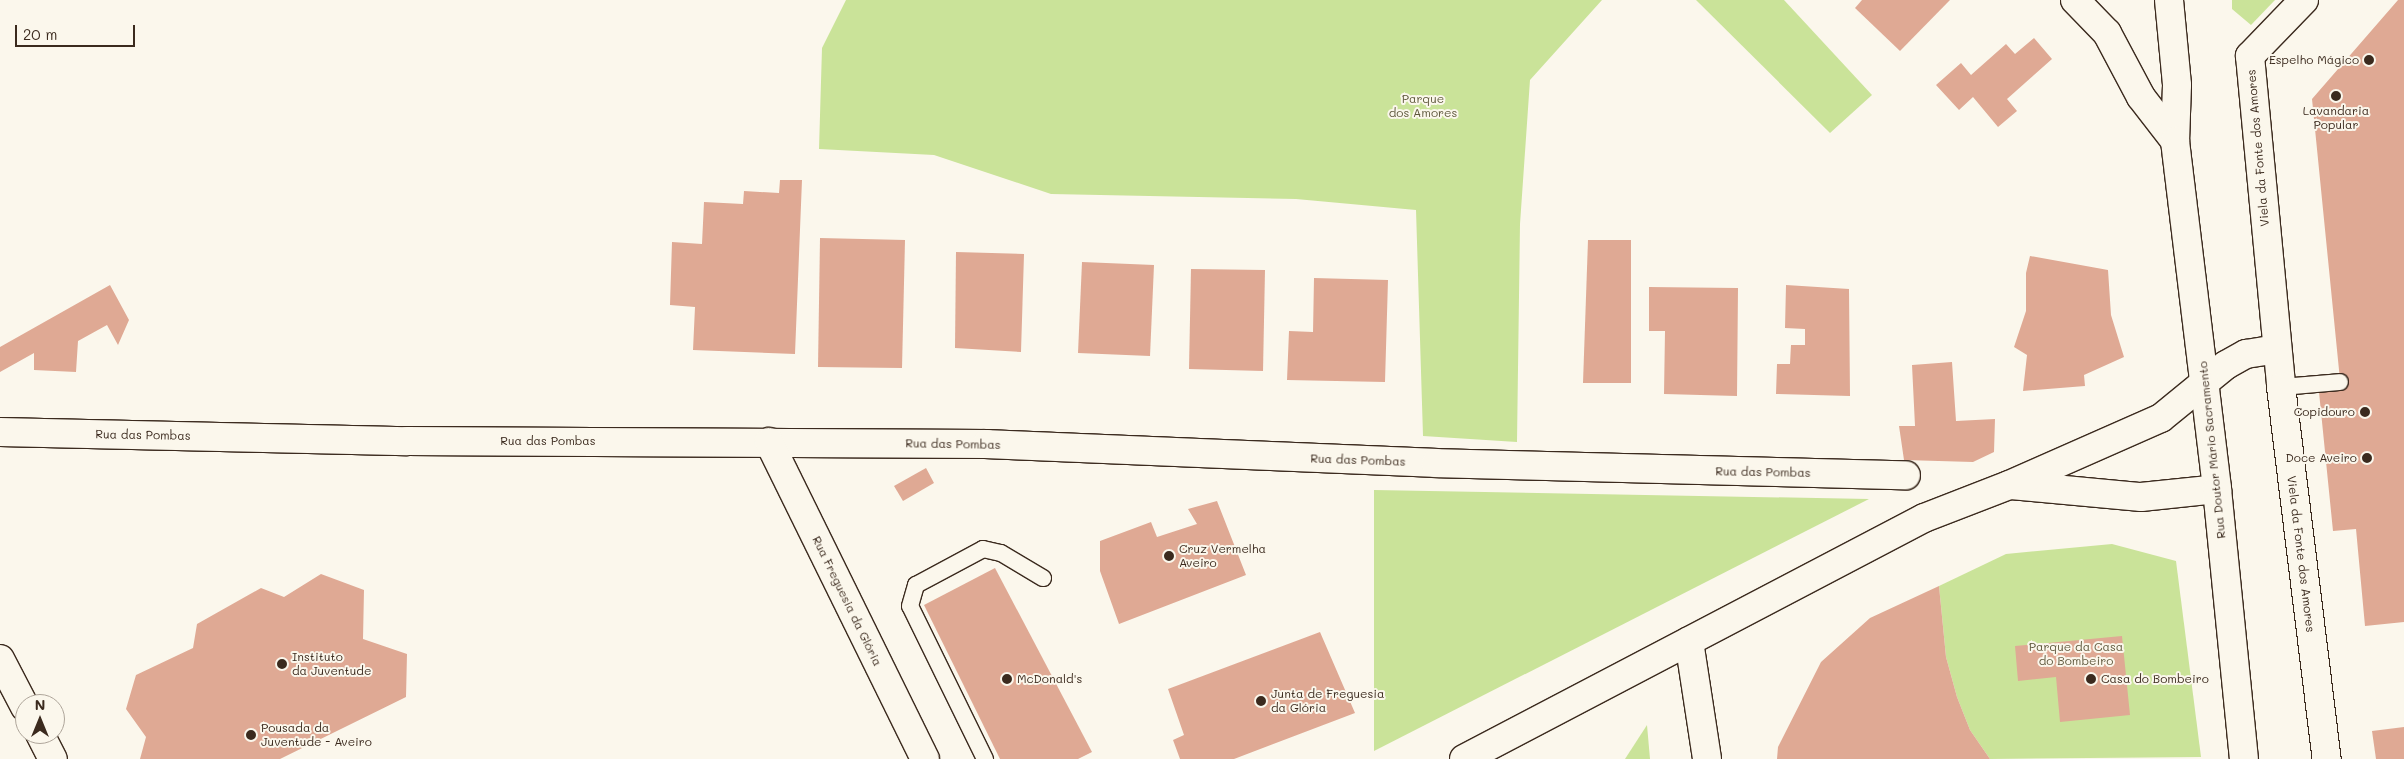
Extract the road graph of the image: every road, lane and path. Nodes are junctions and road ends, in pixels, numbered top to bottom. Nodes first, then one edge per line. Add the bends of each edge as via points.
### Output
1 (2075, 0) edge
2 (2169, 0) edge
3 (2304, 0) edge
4 (2175, 141) junction
5 (2277, 349) junction
6 (2205, 379) junction
7 (2340, 382) dead end
8 (2281, 387) junction
9 (0, 432) edge
10 (769, 442) junction
11 (1906, 475) dead end
12 (2009, 485) junction
13 (2218, 489) junction
14 (1043, 578) dead end
15 (1688, 641) junction
16 (4, 676) edge
17 (16, 694) edge
18 (46, 744) edge
19 (54, 759) edge
20 (925, 759) edge
21 (985, 759) edge
22 (1464, 759) edge
23 (1707, 759) edge
24 (2244, 759) edge
25 (2327, 759) edge

1 - 4 street via 2107,33 2140,97
2 - 4 street, Rua Doutor Mário Sacramento via 2177,84
3 - 5 street, Viela da Fonte dos Amores via 2250,56
4 - 6 street, Rua Doutor Mário Sacramento
5 - 6 street via 2246,354
5 - 8 street, Viela da Fonte dos Amores
6 - 12 street via 2161,418
6 - 13 street, Rua Doutor Mário Sacramento
7 - 8 lane
8 - 25 street, Viela da Fonte dos Amores
9 - 10 street, Rua das Pombas via 407,441
10 - 11 street, Rua das Pombas via 987,444 1436,463
10 - 20 street, Rua Freguesia da Glória
12 - 13 street via 2140,497
12 - 15 street via 1924,518
13 - 24 street, Rua Doutor Mário Sacramento
14 - 21 lane via 1001,554 983,549 916,585 910,606
15 - 22 street
15 - 23 street
16 - 17 street
18 - 19 street

